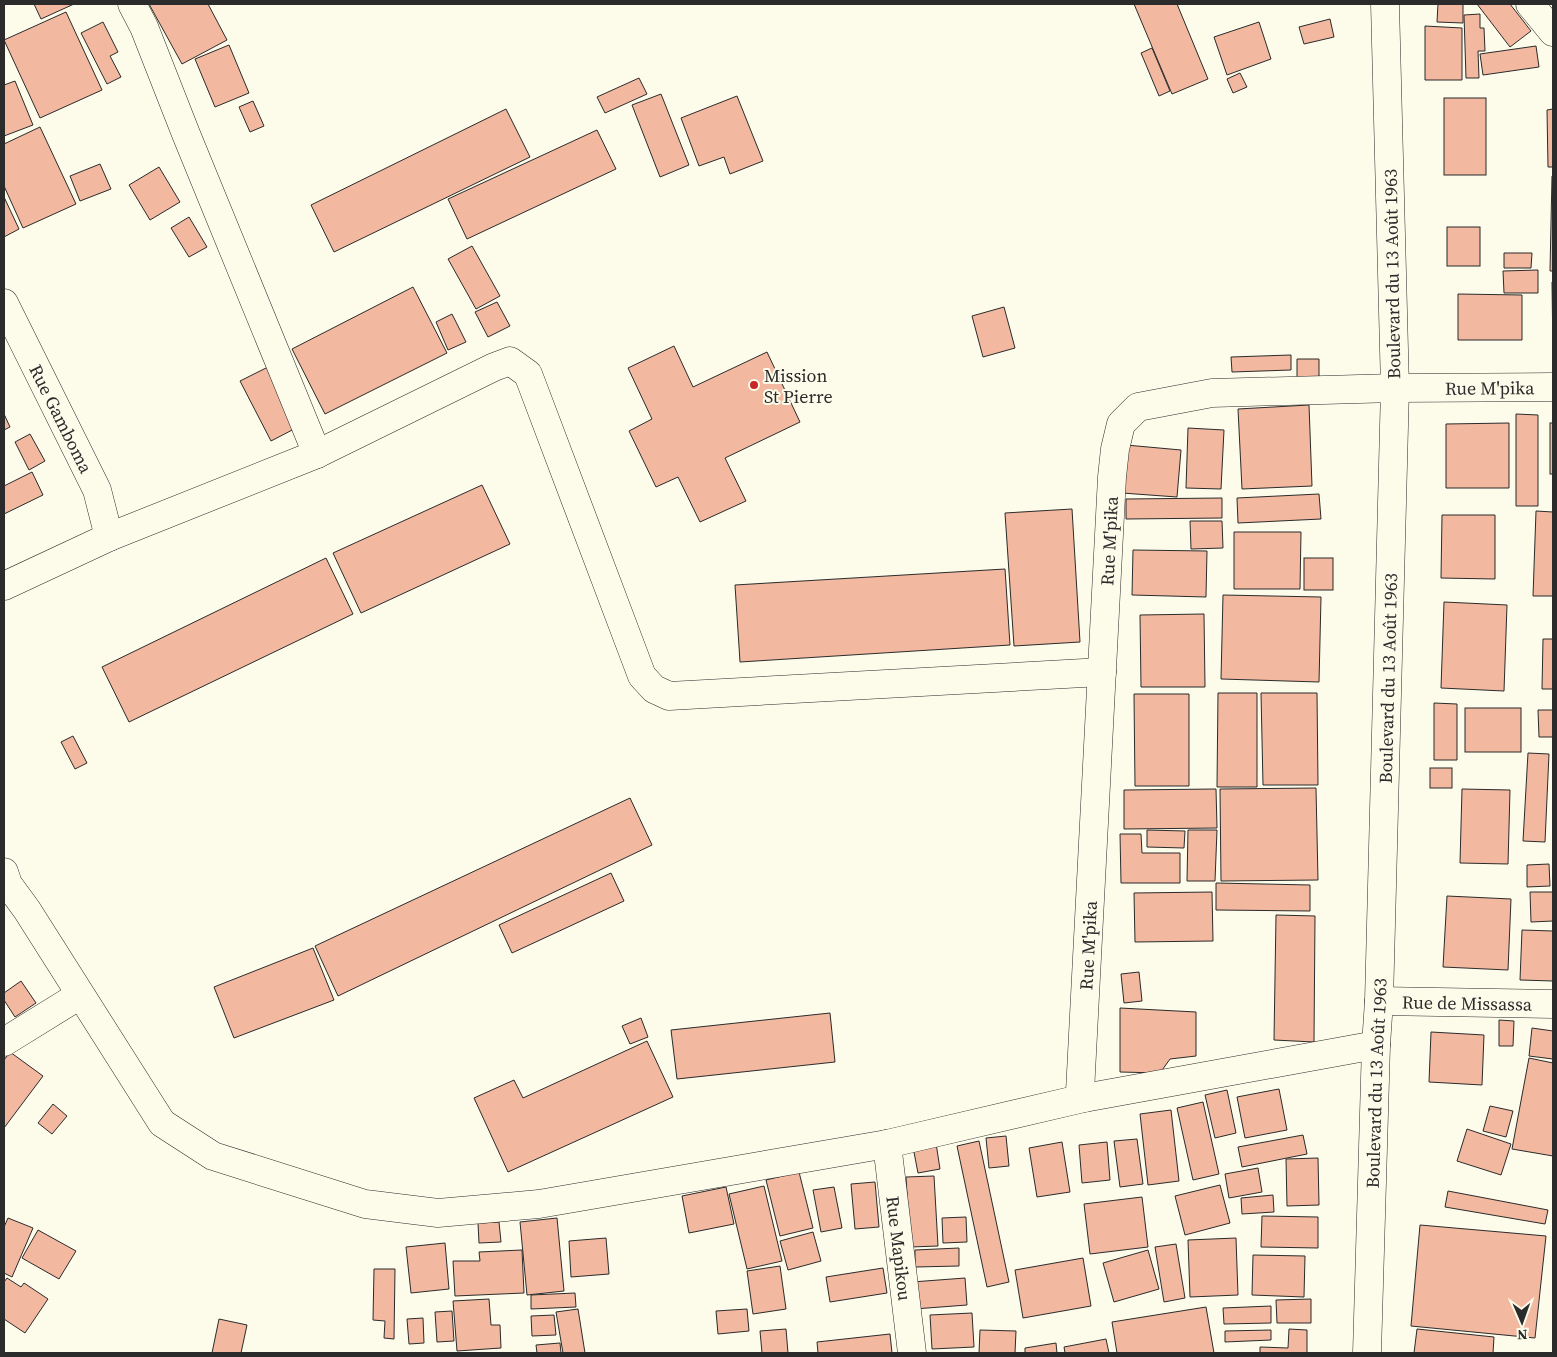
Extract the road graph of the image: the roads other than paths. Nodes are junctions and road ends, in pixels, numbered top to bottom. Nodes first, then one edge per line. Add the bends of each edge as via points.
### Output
1 (132, 4) edge
2 (1385, 4) edge
3 (1530, 4) edge
4 (1553, 32) edge
5 (4, 303) edge
6 (1553, 387) edge
7 (1395, 388) junction
8 (317, 454) junction
9 (109, 537) junction
10 (4, 586) edge
11 (1102, 672) junction
12 (5, 880) edge
13 (80, 995) junction
14 (1379, 1001) junction
15 (1553, 1004) edge
16 (4, 1042) edge
17 (1376, 1045) junction
18 (1084, 1098) junction
19 (887, 1144) junction
20 (912, 1353) edge
21 (1367, 1353) edge

1 - 8 street
2 - 7 street, Boulevard du 13 Août 1963
3 - 4 street
5 - 9 street, Rue Gamboma via 97,490
6 - 7 street, Rue M'pika
7 - 11 street, Rue M'pika via 1212,393 1138,407 1121,424 1115,449
7 - 14 street, Boulevard du 13 Août 1963
8 - 9 street
8 - 11 street via 510,361 528,374 642,676 654,689 669,696
9 - 10 street
11 - 18 street, Rue M'pika via 1080,1092
12 - 13 street
13 - 16 street
13 - 19 street via 162,1124 213,1156 366,1204 438,1213 539,1204
14 - 15 street, Rue de Missassa
14 - 17 street, Boulevard du 13 Août 1963
17 - 18 street
17 - 21 street, Boulevard du 13 Août 1963
18 - 19 street
19 - 20 street, Rue Mapikou

